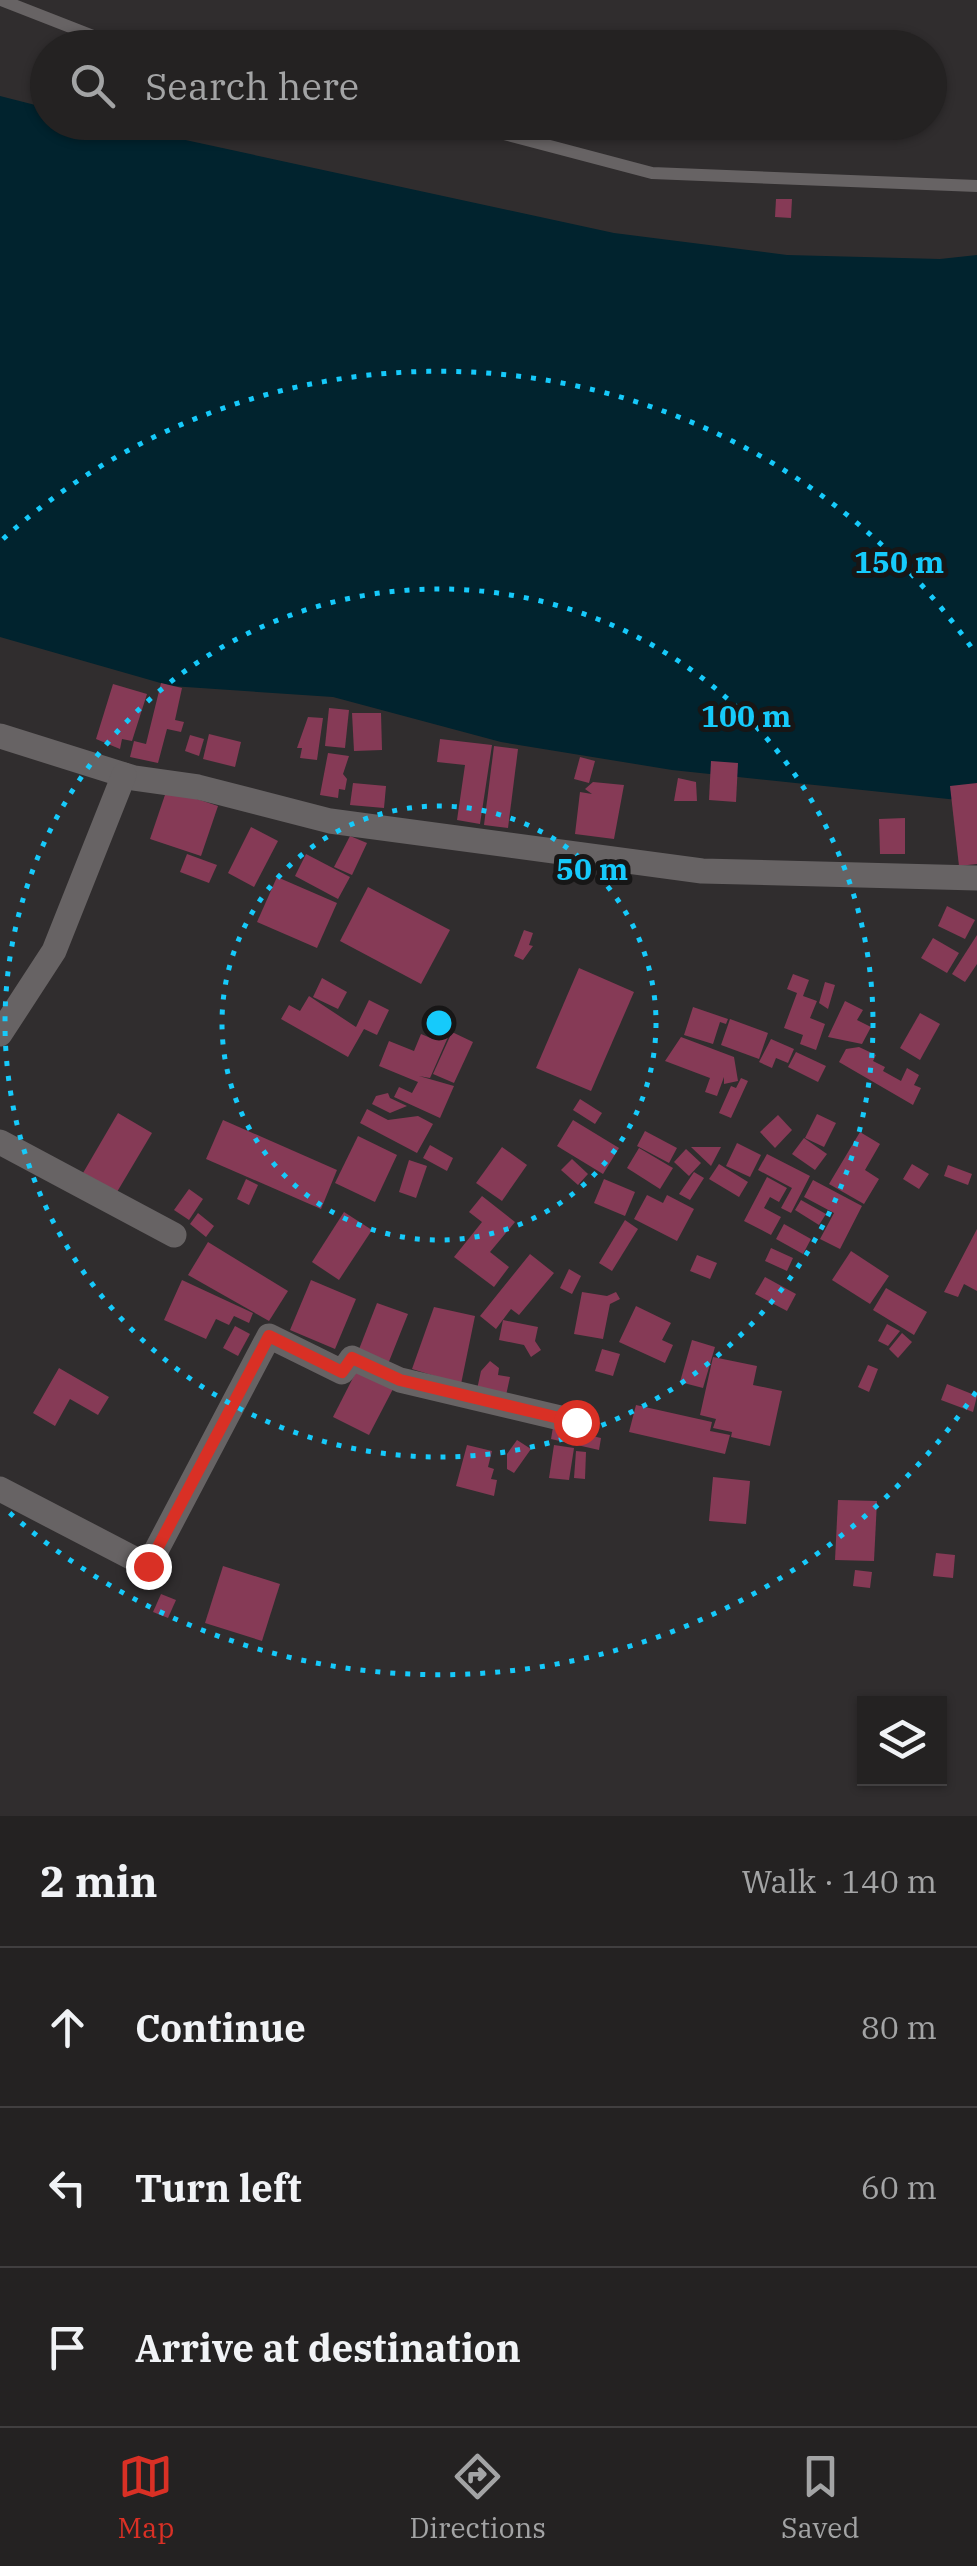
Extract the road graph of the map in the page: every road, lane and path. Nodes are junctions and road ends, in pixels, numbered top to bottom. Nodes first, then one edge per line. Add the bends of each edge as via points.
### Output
1 (1, 0) edge
2 (78, 30) edge
3 (526, 140) edge
4 (977, 186) edge
5 (0, 736) edge
6 (124, 775) junction
7 (977, 878) edge
8 (0, 1034) edge
9 (0, 1142) edge
10 (174, 1235) dead end
11 (576, 1422) dead end
12 (0, 1490) edge

1 - 2 lane
3 - 4 lane via 652,173
5 - 6 street
6 - 7 street via 198,786 330,821 702,871
6 - 8 street via 54,951
9 - 10 street
11 - 12 street via 400,1380 352,1358 342,1372 269,1336 148,1566

